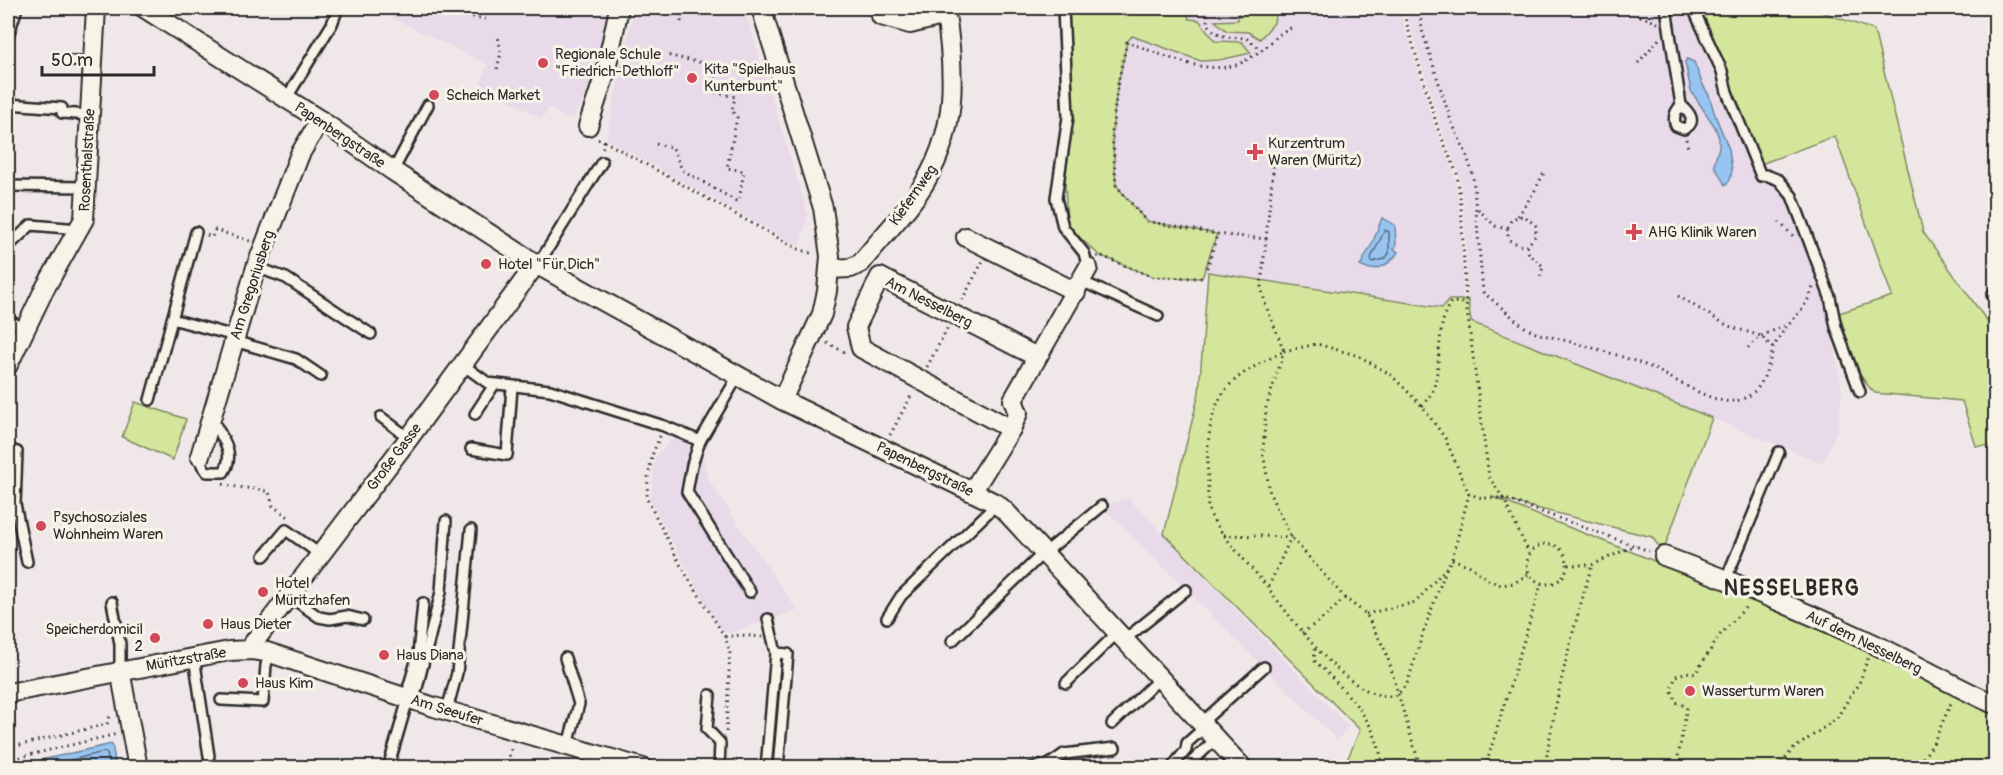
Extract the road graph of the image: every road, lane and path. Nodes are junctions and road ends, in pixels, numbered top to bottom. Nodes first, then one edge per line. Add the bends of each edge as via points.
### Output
1 (17, 8) edge
2 (96, 8) edge
3 (144, 8) edge
4 (338, 8) edge
5 (619, 8) edge
6 (684, 8) edge
7 (761, 8) edge
8 (1062, 8) edge
9 (1208, 8) edge
10 (1402, 8) edge
11 (1423, 8) edge
12 (1666, 8) edge
13 (1693, 8) edge
14 (437, 10) dead end
15 (945, 11) edge
16 (881, 16) dead end
17 (1640, 16) dead end
18 (490, 20) dead end
19 (681, 22) dead end
20 (1669, 27) junction
21 (1291, 28) dead end
22 (8, 36) edge
23 (498, 36) dead end
24 (1261, 50) junction
25 (666, 55) dead end
26 (67, 61) dead end
27 (93, 61) junction
28 (1638, 63) dead end
29 (497, 69) dead end
30 (286, 99) junction
31 (8, 104) edge
32 (428, 105) dead end
33 (1681, 105) dead end
34 (90, 115) junction
35 (320, 120) junction
36 (588, 126) joint
37 (604, 141) junction
38 (656, 144) dead end
39 (1274, 161) dead end
40 (602, 162) joint
41 (393, 171) junction
42 (1544, 173) dead end
43 (8, 186) edge
44 (86, 187) junction
45 (1477, 207) junction
46 (1518, 216) junction
47 (1779, 222) dead end
48 (79, 229) junction
49 (1507, 229) junction
50 (196, 232) dead end
51 (1217, 234) junction
52 (212, 237) dead end
53 (966, 237) dead end
54 (1266, 239) junction
55 (13, 242) dead end
56 (1800, 243) dead end
57 (257, 245) dead end
58 (1527, 246) junction
59 (989, 249) junction
60 (824, 262) junction
61 (536, 264) junction
62 (256, 267) junction
63 (1207, 267) dead end
64 (1202, 278) dead end
65 (1540, 279) dead end
66 (1813, 279) dead end
67 (1082, 280) junction
68 (1678, 296) dead end
69 (1466, 303) junction
70 (954, 315) junction
71 (1158, 316) dead end
72 (172, 319) junction
73 (8, 320) edge
74 (1786, 325) junction
75 (25, 329) junction
76 (371, 333) dead end
77 (1761, 336) junction
78 (234, 339) junction
79 (1748, 348) dead end
80 (1773, 348) junction
81 (1284, 351) junction
82 (1037, 357) junction
83 (8, 365) edge
84 (463, 365) junction
85 (321, 376) dead end
86 (738, 376) junction
87 (920, 380) junction
88 (494, 385) junction
89 (512, 387) junction
90 (1860, 392) dead end
91 (150, 400) dead end
92 (782, 400) junction
93 (1422, 406) junction
94 (475, 414) dead end
95 (212, 417) junction
96 (381, 417) dead end
97 (664, 426) junction
98 (1011, 429) junction
99 (409, 438) junction
100 (700, 441) junction
101 (883, 447) junction
102 (8, 448) edge
103 (471, 449) dead end
104 (1779, 452) dead end
105 (200, 456) joint
106 (215, 482) dead end
107 (972, 492) junction
108 (1469, 494) junction
109 (1503, 498) junction
110 (997, 504) junction
111 (1102, 506) dead end
112 (446, 521) dead end
113 (296, 523) dead end
114 (471, 530) dead end
115 (1224, 535) junction
116 (1291, 537) junction
117 (1636, 545) junction
118 (1529, 552) junction
119 (1044, 553) junction
120 (321, 555) junction
121 (264, 556) dead end
122 (1664, 556) joint
123 (1452, 559) junction
124 (27, 562) dead end
125 (1568, 565) junction
126 (1592, 565) junction
127 (1447, 567) junction
128 (1529, 574) junction
129 (1726, 579) junction
130 (1541, 584) junction
131 (1268, 588) junction
132 (1186, 590) dead end
133 (1755, 591) junction
134 (750, 592) dead end
135 (289, 596) junction
136 (1345, 598) junction
137 (112, 602) dead end
138 (423, 603) dead end
139 (1366, 614) junction
140 (887, 618) dead end
141 (768, 619) dead end
142 (363, 620) dead end
143 (1302, 633) junction
144 (1120, 636) junction
145 (725, 637) junction
146 (773, 639) junction
147 (952, 641) dead end
148 (1874, 644) junction
149 (1315, 649) junction
150 (251, 650) junction
151 (270, 653) junction
152 (776, 653) junction
153 (194, 657) junction
154 (565, 658) dead end
155 (1264, 667) dead end
156 (120, 670) junction
157 (1160, 678) junction
158 (1065, 683) dead end
159 (8, 693) edge
160 (710, 695) dead end
161 (1397, 695) junction
162 (221, 700) dead end
163 (411, 700) junction
164 (1951, 703) dead end
165 (1995, 705) edge
166 (112, 709) dead end
167 (447, 710) junction
168 (1112, 724) dead end
169 (1207, 729) junction
170 (130, 731) junction
171 (726, 736) dead end
172 (514, 742) dead end
173 (568, 745) junction
174 (8, 748) edge
175 (1116, 748) dead end
176 (209, 756) dead end
177 (8, 760) edge
178 (1351, 761) dead end
179 (1173, 766) dead end
180 (138, 768) edge
181 (388, 768) edge
182 (506, 768) edge
183 (643, 768) edge
184 (719, 768) edge
185 (766, 768) edge
186 (778, 768) edge
187 (1031, 768) edge
188 (1185, 768) edge
189 (1243, 768) edge
190 (1343, 768) edge
191 (1383, 768) edge
192 (1425, 768) edge
193 (1485, 768) edge
194 (1545, 768) edge
195 (1676, 768) edge
196 (1778, 768) edge
197 (1916, 768) edge

1 - 22 lane
2 - 27 street, Rosenthalstraße
3 - 30 street, Papenbergstraße
4 - 30 lane
5 - 36 street via 605,74
6 - 19 path
7 - 60 street via 823,208 828,234
8 - 67 lane via 1068,117 1056,198 1063,227 1084,253
9 - 24 path via 1207,23 1215,32 1246,38
10 - 69 path via 1438,129 1457,174
11 - 45 path via 1422,30 1450,121 1466,153
12 - 20 lane
13 - 90 lane via 1722,71 1761,176 1779,180 1792,196
14 - 18 path
15 - 16 street, Kiefernweg via 910,24
15 - 60 street, Kiefernweg via 952,102 938,160 908,207 861,263 851,268
17 - 20 path
20 - 28 path
20 - 33 lane
21 - 24 path via 1280,32
23 - 29 path via 501,53
24 - 51 path via 1241,63 1200,67 1127,42 1112,133 1116,185 1146,221
25 - 38 path via 717,66 713,92 735,97 732,111 737,117 727,168 744,171 739,200 682,170 673,148
26 - 27 lane
27 - 34 street, Rosenthalstraße
30 - 35 street, Papenbergstraße
31 - 34 lane
32 - 41 lane
34 - 44 street, Rosenthalstraße
35 - 41 street, Papenbergstraße
35 - 62 street, Am Gregoriusberg via 300,154
36 - 37 path
37 - 40 path
37 - 60 path
39 - 54 path
40 - 61 lane
41 - 61 street, Papenbergstraße
42 - 46 path
43 - 44 lane
44 - 48 street, Rosenthalstraße via 84,219
45 - 49 path via 1495,225
45 - 80 path via 1483,292 1529,330 1629,359 1729,402 1753,393 1763,378
46 - 49 path
46 - 58 path via 1526,217 1536,226 1536,235
47 - 56 path
48 - 55 lane via 31,225
48 - 75 street, Rosenthalstraße
49 - 58 path via 1509,240
50 - 72 lane
51 - 54 path
51 - 63 path
52 - 57 path via 215,230
53 - 59 street
54 - 81 path via 1261,286
58 - 65 path via 1529,255 1543,266
59 - 67 street
59 - 70 path
60 - 92 street via 827,291 822,314
61 - 84 street, Große Gasse
61 - 86 street, Papenbergstraße
62 - 76 lane via 286,278
62 - 78 street, Am Gregoriusberg
64 - 67 path via 1153,277 1100,255
66 - 74 path via 1808,303
67 - 71 lane
67 - 82 street
68 - 77 path via 1728,326
69 - 93 path via 1451,302 1444,310 1433,391
69 - 109 path via 1489,477
70 - 82 street, Am Nesselberg
70 - 87 path
70 - 87 street, Am Nesselberg via 880,277 856,327 861,348
72 - 78 lane
72 - 91 lane
73 - 75 lane
74 - 77 path
74 - 80 path
75 - 83 street, Rosenthalstraße
77 - 79 path
77 - 80 path
78 - 85 lane via 296,359
78 - 95 street, Am Gregoriusberg
81 - 93 path via 1317,344 1359,356 1391,375
81 - 115 path via 1249,369 1225,391 1214,410 1207,451 1209,509
81 - 116 path via 1266,408 1263,452 1269,494
82 - 98 street via 1013,400 1018,413
84 - 88 lane
84 - 99 street, Große Gasse
86 - 92 street, Papenbergstraße
86 - 100 lane
87 - 98 street, Am Nesselberg
87 - 101 path
88 - 89 lane
88 - 94 lane
89 - 97 lane via 550,390
89 - 103 lane via 507,455
92 - 101 street, Papenbergstraße
93 - 108 path via 1445,438
95 - 105 street, Am Gregoriusberg
95 - 105 lane via 229,453 229,463 224,472 207,472
96 - 99 lane
97 - 100 lane
97 - 145 path via 653,453 647,499 682,568
98 - 107 street
99 - 120 street, Große Gasse
100 - 134 lane via 687,492
101 - 107 street, Papenbergstraße
102 - 124 lane via 17,452 15,504
104 - 129 lane
106 - 113 path via 269,492 273,506
107 - 110 street, Papenbergstraße
108 - 109 path
108 - 123 path
109 - 117 path
109 - 118 path
110 - 119 street, Papenbergstraße
110 - 140 lane via 901,596
111 - 119 lane
112 - 163 lane via 441,592
114 - 167 lane via 457,673
115 - 116 path
115 - 131 path
116 - 131 path
116 - 136 path
117 - 122 path
117 - 126 path
118 - 125 path via 1548,543 1558,546
118 - 128 path
119 - 144 street, Papenbergstraße
119 - 147 lane
120 - 121 lane via 286,530
120 - 135 street, Große Gasse
122 - 129 street, Auf dem Nesselberg
123 - 127 path
123 - 128 path via 1501,585
125 - 126 path
125 - 130 path via 1554,584
126 - 194 path via 1571,632 1552,715
127 - 139 path via 1416,602
127 - 161 path via 1407,684
128 - 130 path
129 - 133 street, Auf dem Nesselberg
130 - 193 path
131 - 143 path
132 - 144 lane
133 - 148 street, Auf dem Nesselberg
133 - 195 path via 1749,604 1720,634 1695,674 1676,676 1671,689 1676,702 1687,707
135 - 142 lane via 319,617
135 - 150 street, Große Gasse
136 - 139 path
136 - 143 path
137 - 156 lane via 120,644
138 - 163 lane via 418,655 409,685
139 - 161 path via 1386,652
141 - 146 lane
143 - 149 path
144 - 157 street, Papenbergstraße
144 - 158 lane
145 - 146 path
145 - 171 path via 731,666
146 - 152 lane
148 - 165 street, Auf dem Nesselberg
148 - 196 path via 1860,681 1836,719 1792,750
149 - 161 path via 1361,686 1379,696
149 - 191 path via 1314,660 1369,722
150 - 151 street, Am Seeufer
150 - 153 street, Müritzstraße
151 - 162 lane via 263,702
151 - 163 street, Am Seeufer
152 - 185 lane
152 - 186 lane via 788,654
153 - 156 street, Müritzstraße
153 - 176 lane
154 - 173 lane via 579,704
155 - 169 lane
156 - 159 street, Müritzstraße
156 - 170 street
157 - 168 lane
157 - 169 street, Papenbergstraße
160 - 184 lane via 707,729 720,743
161 - 192 path
163 - 167 street, Am Seeufer
163 - 181 lane
164 - 197 path via 1934,744
166 - 174 path via 107,724
167 - 173 street, Am Seeufer
169 - 179 lane via 1187,743
169 - 188 lane
169 - 189 street, Papenbergstraße
170 - 177 path
170 - 180 street
172 - 182 path
173 - 183 street, Am Seeufer
175 - 187 lane via 1064,754 1050,764
178 - 190 path

